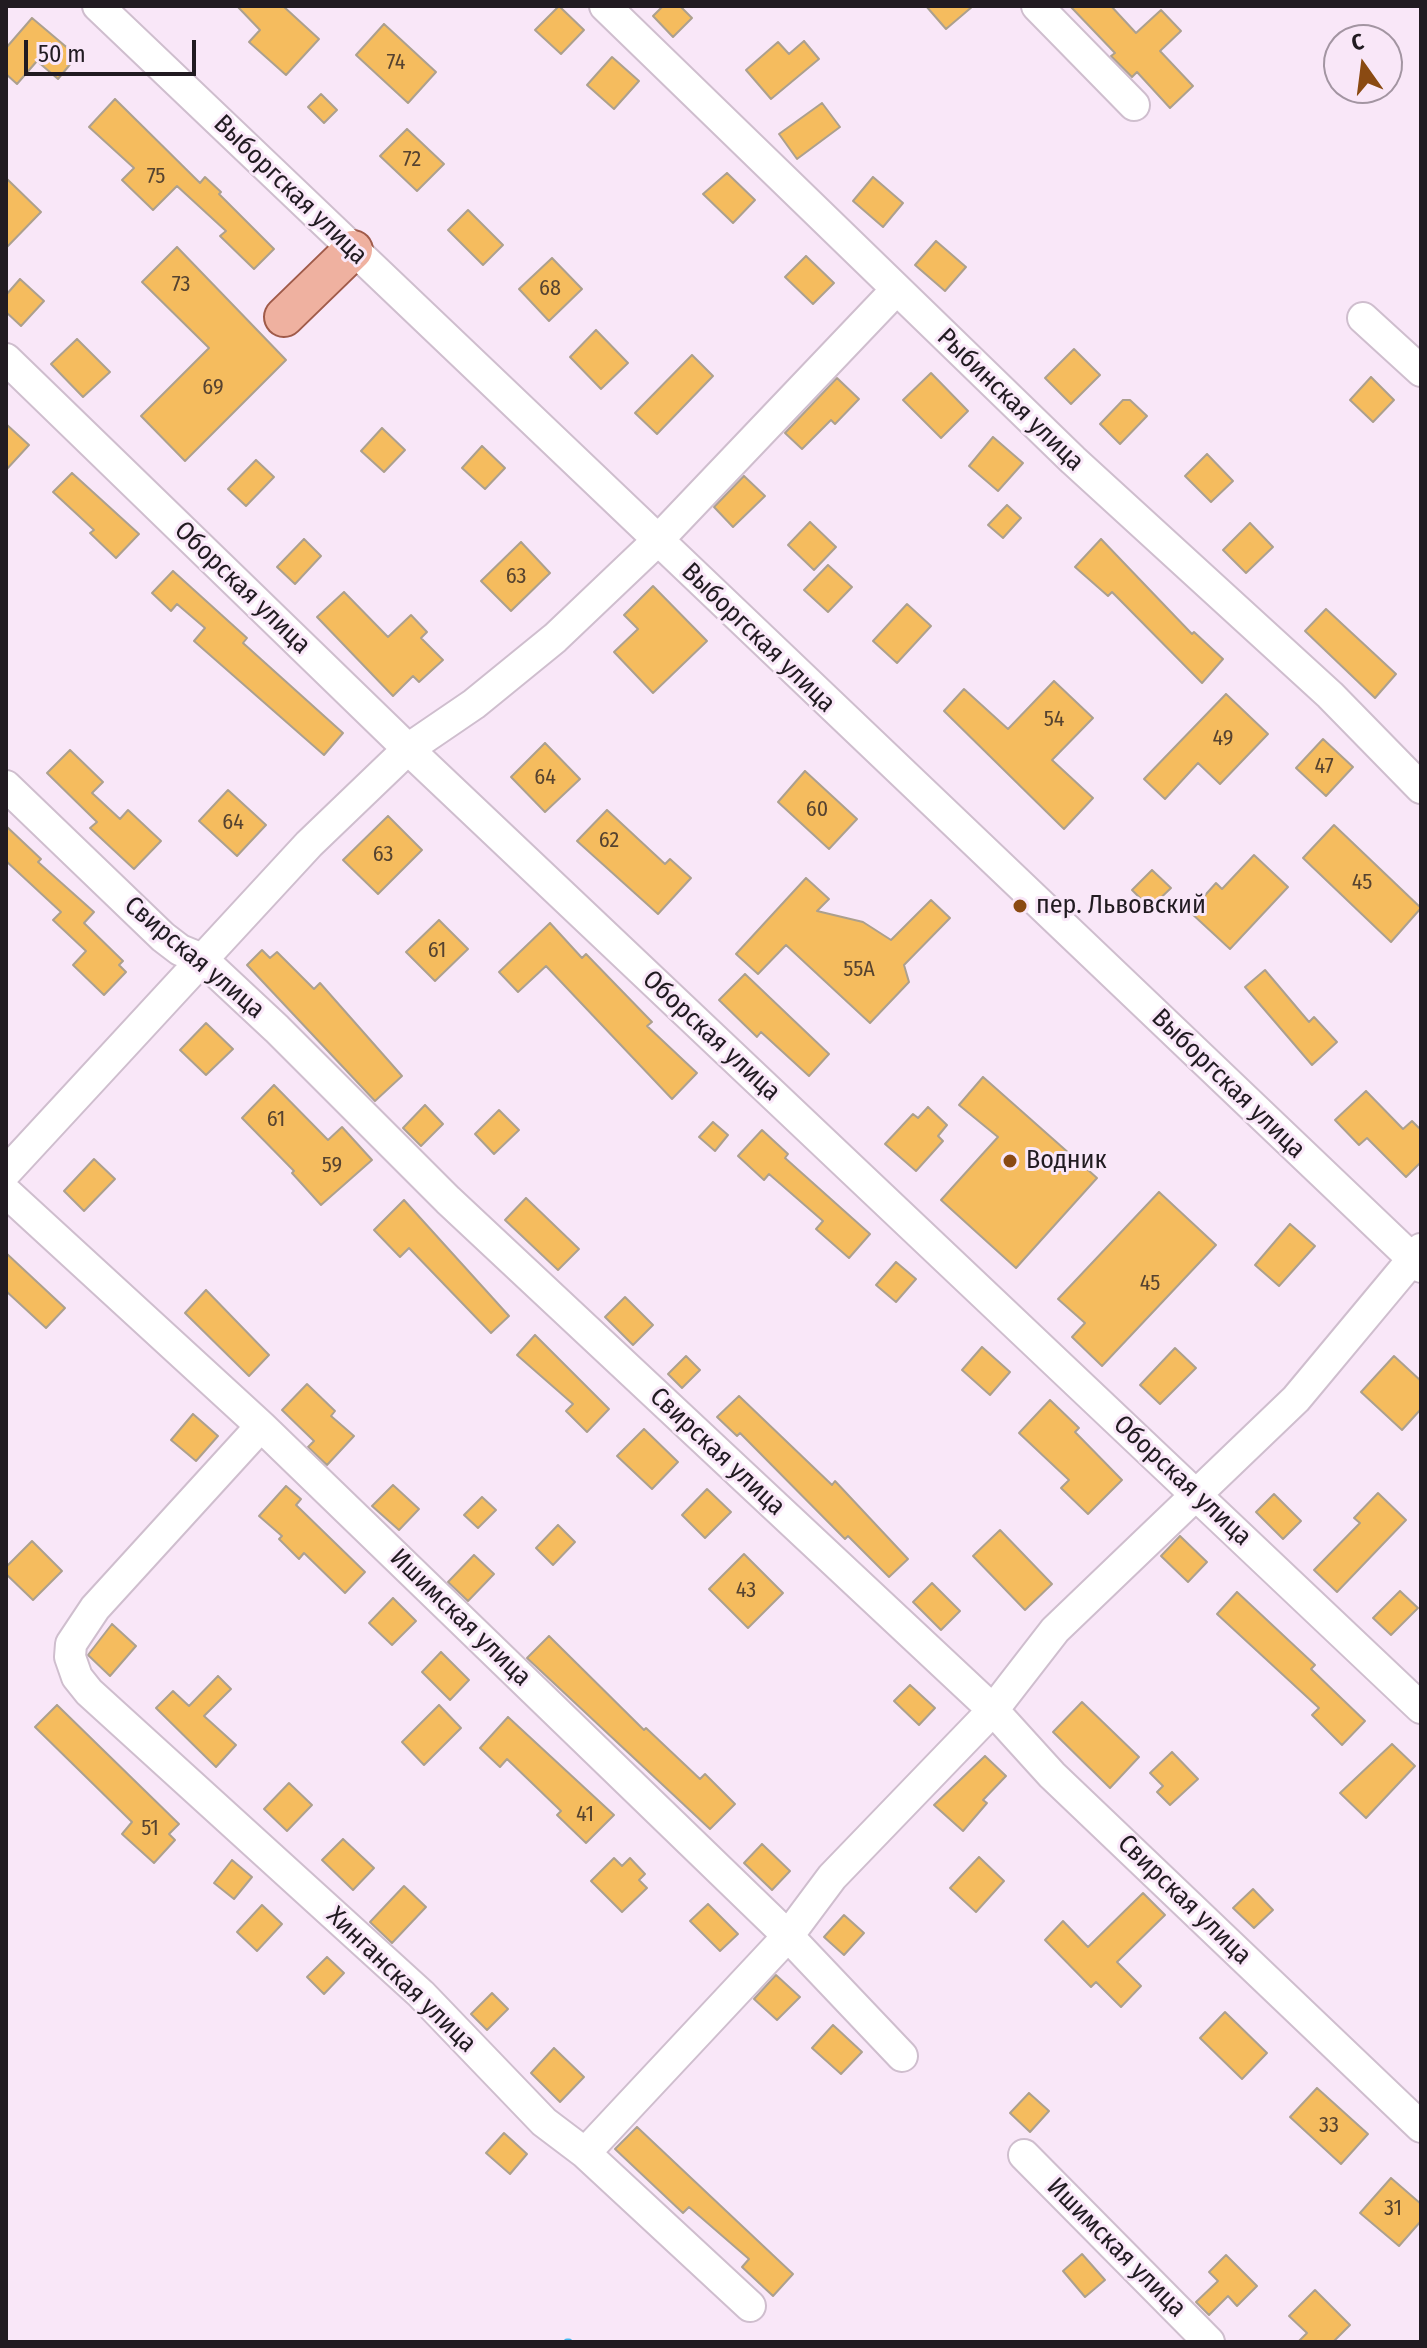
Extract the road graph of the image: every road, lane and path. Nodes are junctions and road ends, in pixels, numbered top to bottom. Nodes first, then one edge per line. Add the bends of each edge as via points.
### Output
1 (98, 6) edge
2 (605, 6) edge
3 (1037, 6) edge
4 (1134, 105) dead end
5 (353, 250) junction
6 (896, 290) junction
7 (284, 317) dead end
8 (1363, 318) dead end
9 (6, 359) edge
10 (1421, 371) edge
11 (657, 541) junction
12 (408, 749) junction
13 (6, 786) edge
14 (1421, 788) edge
15 (202, 959) junction
16 (6, 1172) edge
17 (6, 1192) edge
18 (1418, 1258) edge
19 (261, 1426) junction
20 (1197, 1494) junction
21 (1421, 1708) edge
22 (993, 1710) junction
23 (788, 1936) junction
24 (902, 2056) dead end
25 (1421, 2127) edge
26 (585, 2153) junction
27 (1024, 2155) dead end
28 (750, 2306) dead end
29 (1209, 2342) edge

1 - 5 street, Выборгская улица
2 - 6 street, Рыбинская улица
3 - 4 street
5 - 7 main road
5 - 11 street, Выборгская улица
6 - 11 street
6 - 14 street, Рыбинская улица via 1330,695
8 - 10 street
9 - 12 street, Оборская улица
11 - 12 street via 555,638
11 - 18 street, Выборгская улица
12 - 15 street via 309,844
12 - 20 street, Оборская улица
13 - 15 street, Свирская улица via 163,937
15 - 16 street
15 - 22 street, Свирская улица via 448,1200
17 - 19 street, Ишимская улица
18 - 20 street via 1296,1399
19 - 23 street, Ишимская улица
19 - 26 street, Хинганская улица via 95,1608 71,1644 73,1667 89,1692 421,1994 526,2105
20 - 21 street, Оборская улица
20 - 22 street via 1055,1630
22 - 23 street via 832,1877
22 - 25 street, Свирская улица via 1052,1775
23 - 24 street, Ишимская улица
23 - 26 street
26 - 28 street, Хинганская улица
27 - 29 street, Ишимская улица

